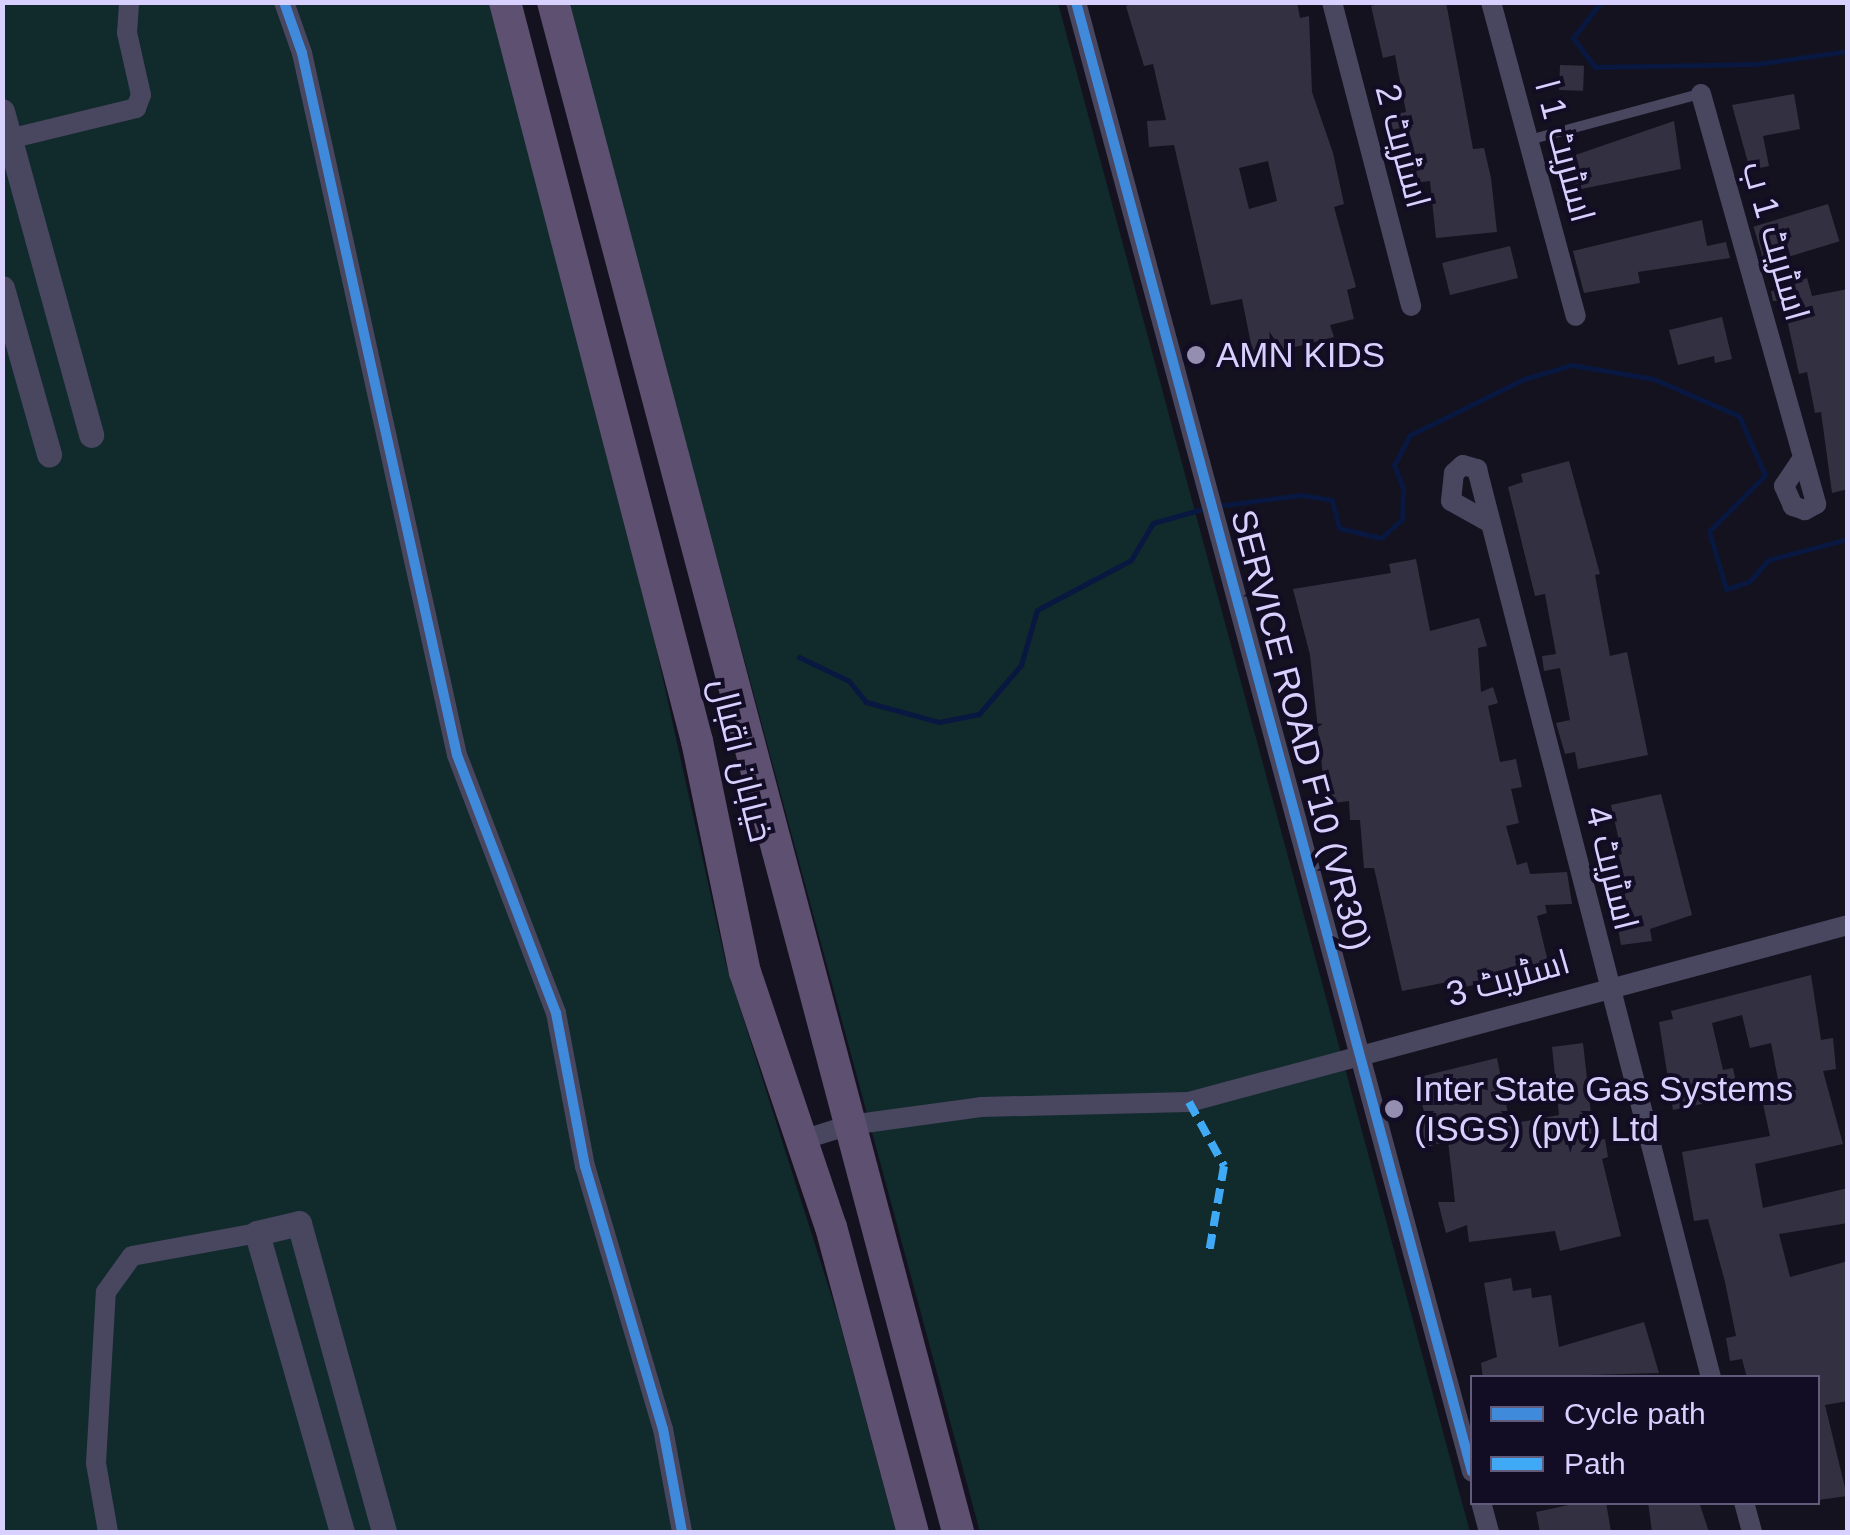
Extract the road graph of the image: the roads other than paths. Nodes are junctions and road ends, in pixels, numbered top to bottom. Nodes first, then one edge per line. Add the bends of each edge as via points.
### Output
1 (130, 2) edge
2 (284, 2) edge
3 (505, 2) edge
4 (553, 2) edge
5 (1076, 2) edge
6 (1332, 2) edge
7 (1490, 2) edge
8 (1701, 94) joint
9 (2, 111) edge
10 (10, 139) junction
11 (1529, 140) junction
12 (2, 288) edge
13 (1411, 306) dead end
14 (1576, 316) dead end
15 (91, 435) dead end
16 (49, 454) dead end
17 (1800, 462) dead end
18 (1487, 521) dead end
19 (1847, 930) edge
20 (1608, 984) junction
21 (1361, 1053) junction
22 (850, 1125) junction
23 (802, 1140) junction
24 (258, 1233) junction
25 (1710, 1375) edge
26 (1470, 1464) edge
27 (1482, 1505) edge
28 (1745, 1505) edge
29 (108, 1532) edge
30 (342, 1532) edge
31 (384, 1532) edge
32 (682, 1532) edge
33 (914, 1532) edge
34 (958, 1532) edge
35 (1489, 1532) edge
36 (1752, 1532) edge

1 - 10 street via 128,33 141,95 136,108
2 - 32 street via 302,53 456,755 556,1013 585,1166 659,1416
3 - 23 main road, خیابان اقبال via 698,741 745,972
4 - 22 main road, خیابان اقبال
5 - 21 street, SERVICE ROAD F10 (VR30)
6 - 13 street, اسٹریٹ 2
7 - 11 street, اسٹریٹ 1 ا
8 - 11 lane, اسٹریٹ 1 ب
8 - 17 street, اسٹریٹ 1 ب via 1816,504 1805,510 1793,506 1784,486
9 - 10 street
10 - 15 street
11 - 14 street, اسٹریٹ 1 ا
12 - 16 street
18 - 20 street, اسٹریٹ 4 via 1452,501 1448,489 1462,465 1477,469
19 - 20 street, اسٹریٹ 3
20 - 21 street, اسٹریٹ 3
20 - 25 street, اسٹریٹ 4
21 - 22 street, اسٹریٹ 3 via 1189,1102 981,1108
21 - 26 street, SERVICE ROAD F10 (VR30)
22 - 23 street, اسٹریٹ 3
22 - 34 main road, خیابان اقبال
23 - 33 main road, خیابان اقبال
24 - 29 street via 132,1256 106,1292 96,1463
24 - 30 street
24 - 31 street via 298,1223
27 - 35 street
28 - 36 street

